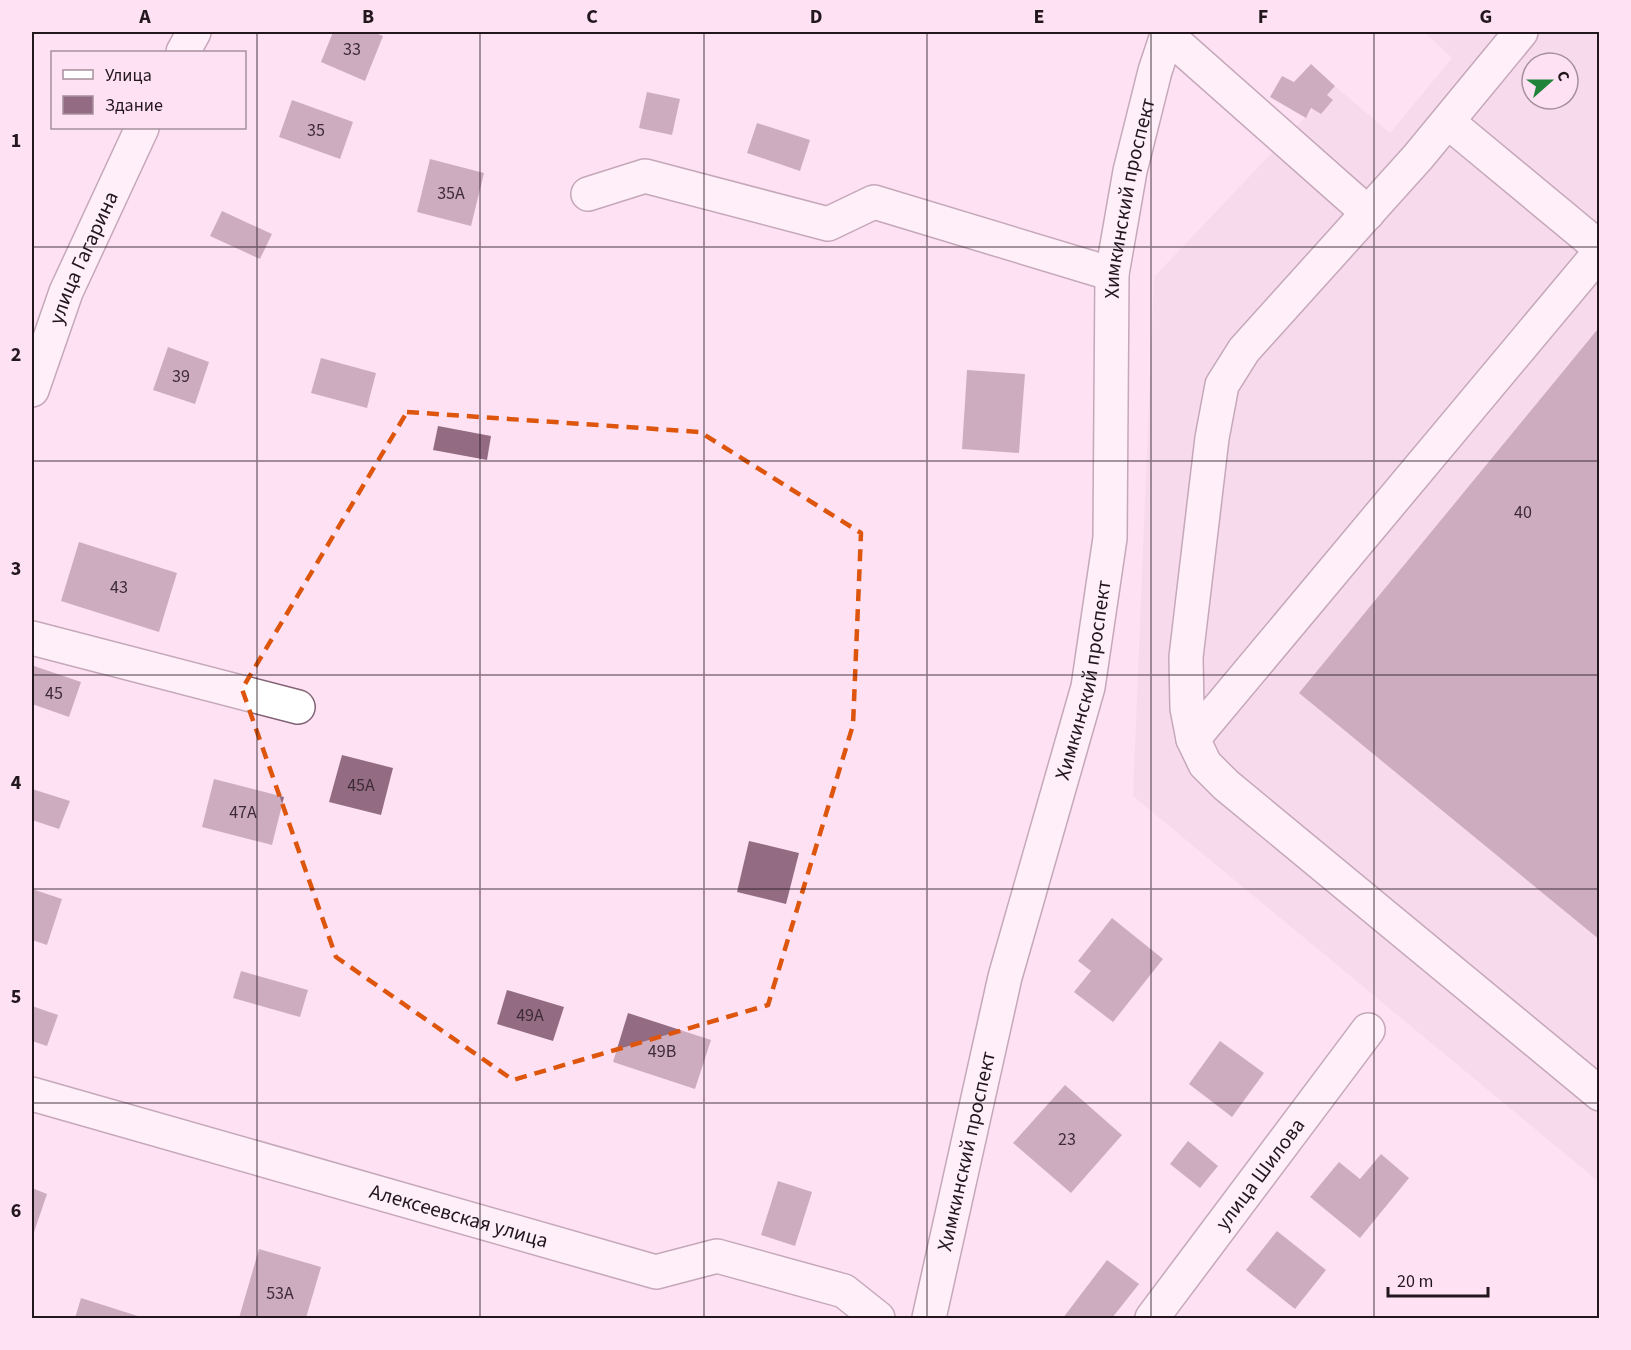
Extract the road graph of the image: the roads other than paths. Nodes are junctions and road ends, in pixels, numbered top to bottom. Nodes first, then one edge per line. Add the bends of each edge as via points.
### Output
1 (194, 32) edge
2 (1521, 32) edge
3 (1167, 33) edge
4 (184, 51) edge
5 (1448, 122) junction
6 (142, 129) edge
7 (588, 194) dead end
8 (1368, 213) junction
9 (1599, 250) edge
10 (1112, 274) junction
11 (32, 390) edge
12 (32, 638) edge
13 (298, 707) dead end
14 (1193, 739) junction
15 (1368, 1030) dead end
16 (32, 1094) edge
17 (1599, 1094) edge
18 (878, 1318) edge
19 (929, 1318) edge
20 (1152, 1318) edge

1 - 4 street
2 - 5 street
3 - 8 street
3 - 10 street, Химкинский проспект via 1130,171
5 - 8 street
5 - 9 street
6 - 11 street, улица Гагарина via 66,292
7 - 10 street via 645,176 828,224 874,202
8 - 14 street via 1244,350 1222,385 1186,657 1187,708
9 - 14 street
10 - 19 street, Химкинский проспект via 1110,538 1088,687 1005,977
12 - 13 street
14 - 17 street via 1205,764 1226,785
15 - 20 street, улица Шилова
16 - 18 street, Алексеевская улица via 656,1272 717,1256 844,1291

